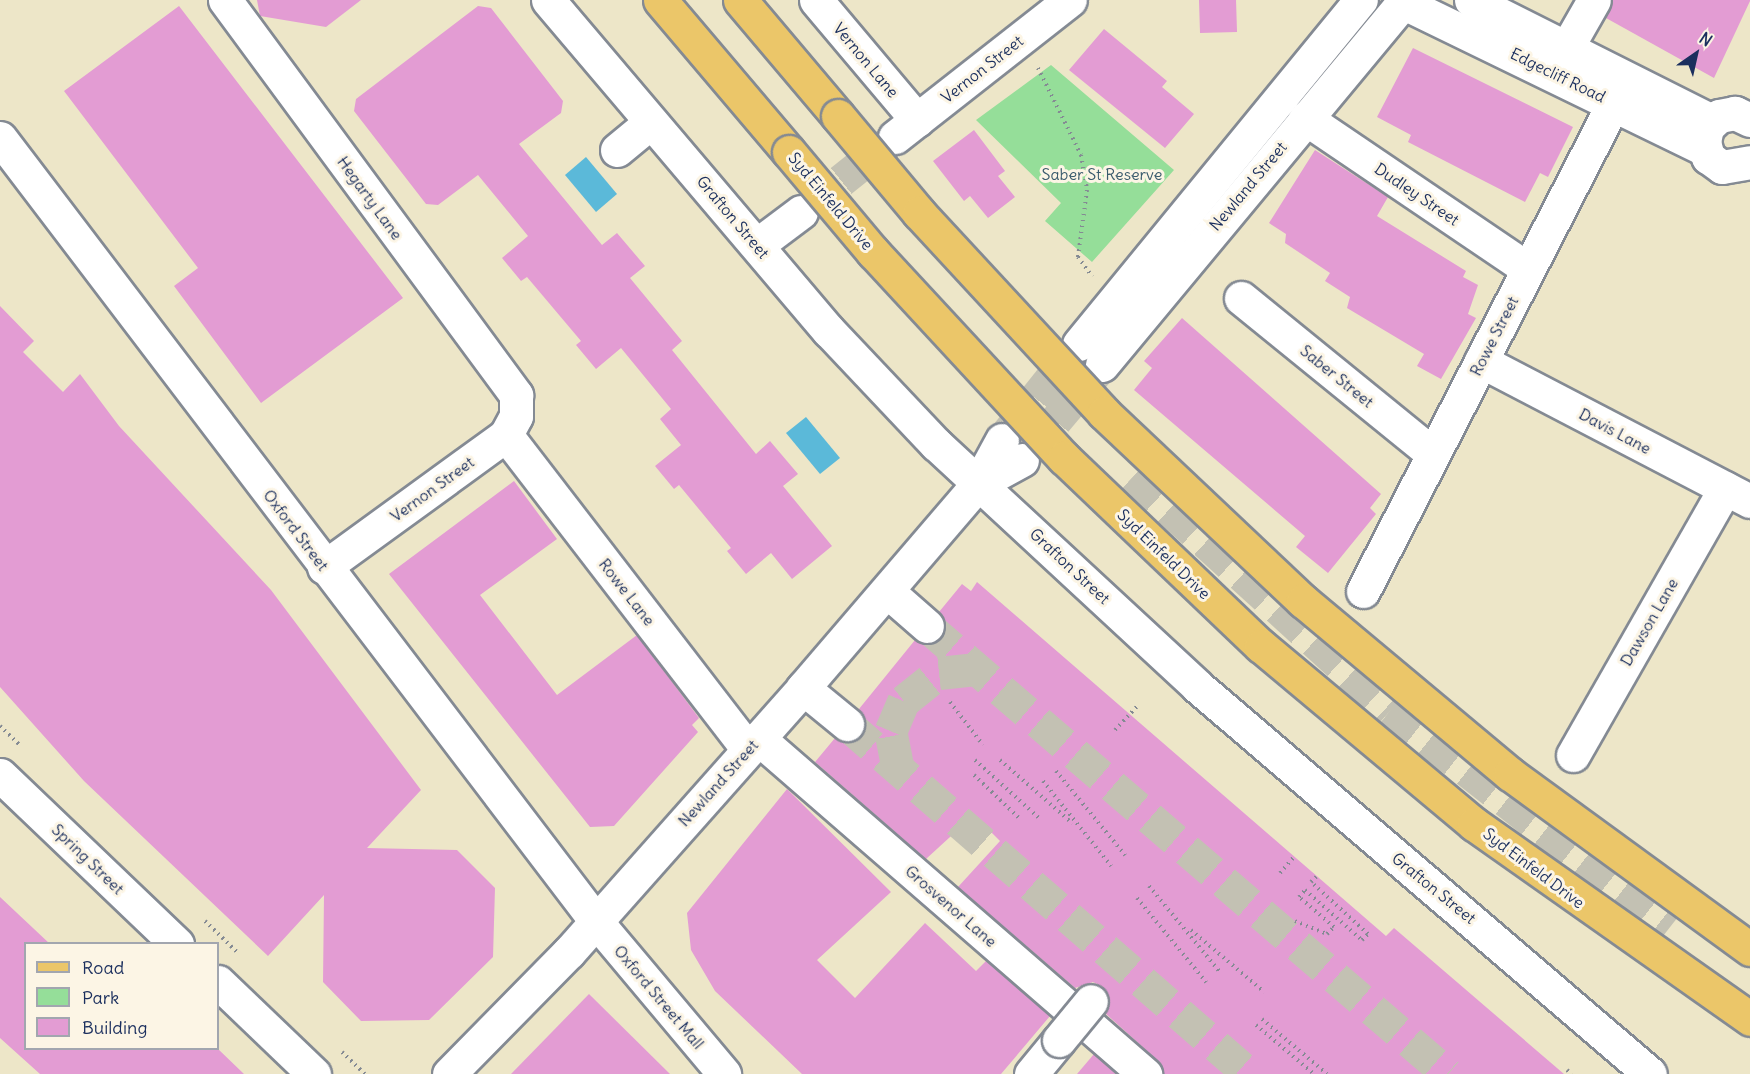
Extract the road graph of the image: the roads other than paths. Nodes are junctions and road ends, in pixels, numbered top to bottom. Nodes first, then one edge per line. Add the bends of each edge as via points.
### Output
1 (225, 0) edge
2 (548, 0) edge
3 (660, 0) edge
4 (740, 0) edge
5 (816, 0) edge
6 (1070, 0) edge
7 (1361, 0) edge
8 (1366, 0) edge
9 (1471, 0) edge
10 (1594, 0) edge
11 (1407, 5) edge
12 (1566, 49) junction
13 (1619, 92) junction
14 (1749, 116) edge
15 (1305, 118) junction
16 (651, 122) junction
17 (906, 129) joint
18 (1709, 135) junction
19 (0, 138) edge
20 (617, 150) dead end
21 (1750, 162) edge
22 (801, 212) tunnel mouth
23 (757, 245) junction
24 (1528, 269) junction
25 (1241, 298) dead end
26 (1481, 361) junction
27 (506, 435) junction
28 (1012, 450) tunnel mouth
29 (1433, 454) junction
30 (978, 484) junction
31 (1737, 495) edge
32 (324, 567) junction
33 (887, 591) junction
34 (1364, 591) dead end
35 (927, 626) tunnel mouth
36 (803, 688) junction
37 (847, 724) tunnel mouth
38 (753, 744) junction
39 (1573, 755) dead end
40 (0, 775) edge
41 (595, 920) junction
42 (175, 942) edge
43 (1750, 949) edge
44 (219, 983) edge
45 (1091, 1001) dead end
46 (1750, 1019) edge
47 (314, 1074) edge
48 (449, 1074) edge
49 (724, 1074) edge
50 (1031, 1074) edge
51 (1145, 1074) edge
52 (1650, 1074) edge

1 - 27 street, Hegarty Lane via 516,395 516,416
2 - 16 street, Grafton Street
3 - 46 main road, Syd Einfeld Drive, bridge via 873,252 1064,458 1261,646 1474,824
4 - 43 main road, bridge via 919,213 1104,413 1294,593 1510,774
5 - 17 street, Vernon Lane
6 - 17 street, Vernon Street
7 - 15 street, Newland Street via 1091,355
8 - 11 street, Edgecliff Road via 1379,9
9 - 12 street, Edgecliff Road
10 - 12 street
11 - 13 street, Edgecliff Road
11 - 15 street, Newland Street
12 - 13 street, Edgecliff Road
13 - 18 street, Edgecliff Road
13 - 24 street, Rowe Street
14 - 18 street via 1726,114
15 - 24 street, Dudley Street
16 - 20 street
16 - 23 street, Grafton Street
18 - 21 street, Edgecliff Road via 1722,167
19 - 32 street, Oxford Street
22 - 23 street
23 - 30 street, Grafton Street via 829,331
24 - 26 street, Rowe Street
25 - 29 street, Saber Street
26 - 29 street, Rowe Street
26 - 31 street, Davis Lane
27 - 32 street, Vernon Street
27 - 38 street, Rowe Lane
28 - 30 street, Newland Street
29 - 34 street, Rowe Street
30 - 33 street, Newland Street
30 - 52 street, Grafton Street via 1197,686
31 - 39 street, Dawson Lane
32 - 41 street, Oxford Street
33 - 35 street
33 - 36 street, Newland Street
36 - 37 street
36 - 38 street, Newland Street
38 - 41 street, Newland Street
38 - 51 street, Grosvenor Lane
40 - 42 street, Spring Street
41 - 48 street, Newland Street
41 - 49 street, Oxford Street Mall
44 - 47 street
45 - 50 street, bridge

